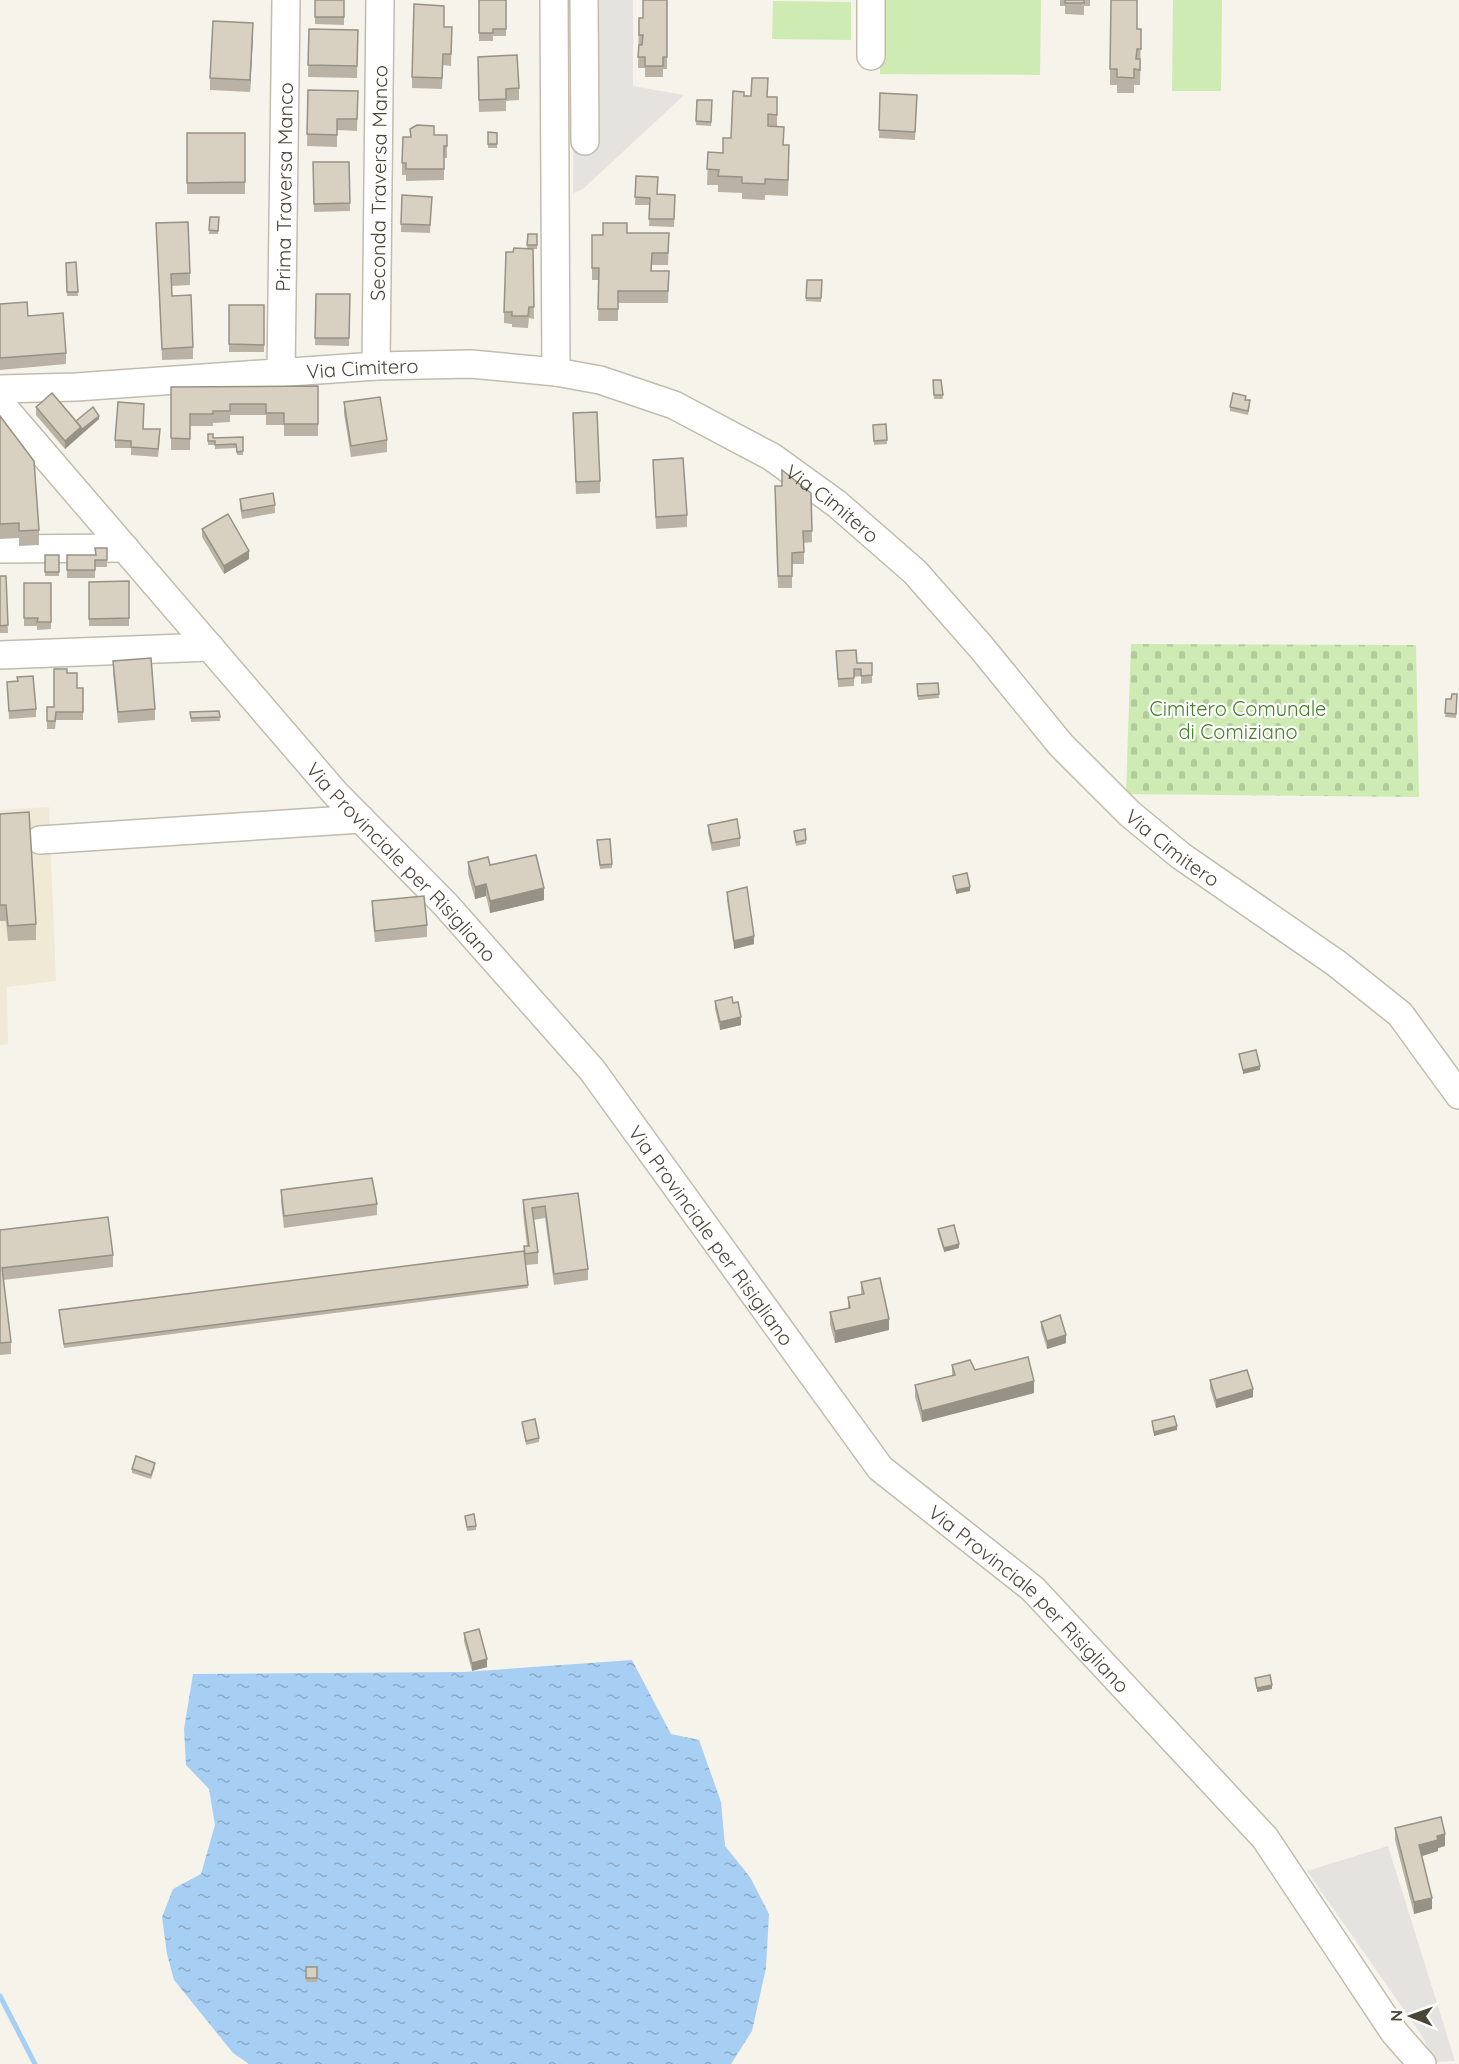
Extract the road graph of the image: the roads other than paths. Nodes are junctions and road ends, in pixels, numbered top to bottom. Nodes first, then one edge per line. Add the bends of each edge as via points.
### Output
1 (286, 0) edge
2 (380, 0) edge
3 (554, 0) edge
4 (584, 0) edge
5 (871, 0) edge
6 (871, 56) dead end
7 (585, 141) dead end
8 (376, 366) junction
9 (556, 372) junction
10 (281, 373) junction
11 (0, 389) edge
12 (0, 403) edge
13 (125, 548) junction
14 (0, 549) edge
15 (210, 647) junction
16 (0, 655) edge
17 (361, 819) junction
18 (40, 840) dead end
19 (1459, 1095) edge
20 (1422, 2064) edge

1 - 10 street, Prima Traversa Manco
2 - 8 street, Seconda Traversa Manco
3 - 9 street
4 - 7 street
5 - 6 street
8 - 9 street, Via Cimitero via 471,364
8 - 10 street, Via Cimitero
9 - 19 street, Via Cimitero via 600,380 674,405 772,457 837,504 915,572 1061,745 1130,814 1181,856 1336,963 1400,1014
10 - 11 street, Via Cimitero
12 - 13 street, Via Provinciale per Risigliano
13 - 14 street
13 - 15 street, Via Provinciale per Risigliano
15 - 16 street
15 - 17 street, Via Provinciale per Risigliano
17 - 18 street
17 - 20 street, Via Provinciale per Risigliano via 445,904 592,1070 880,1468 1033,1589 1265,1838 1394,2032

